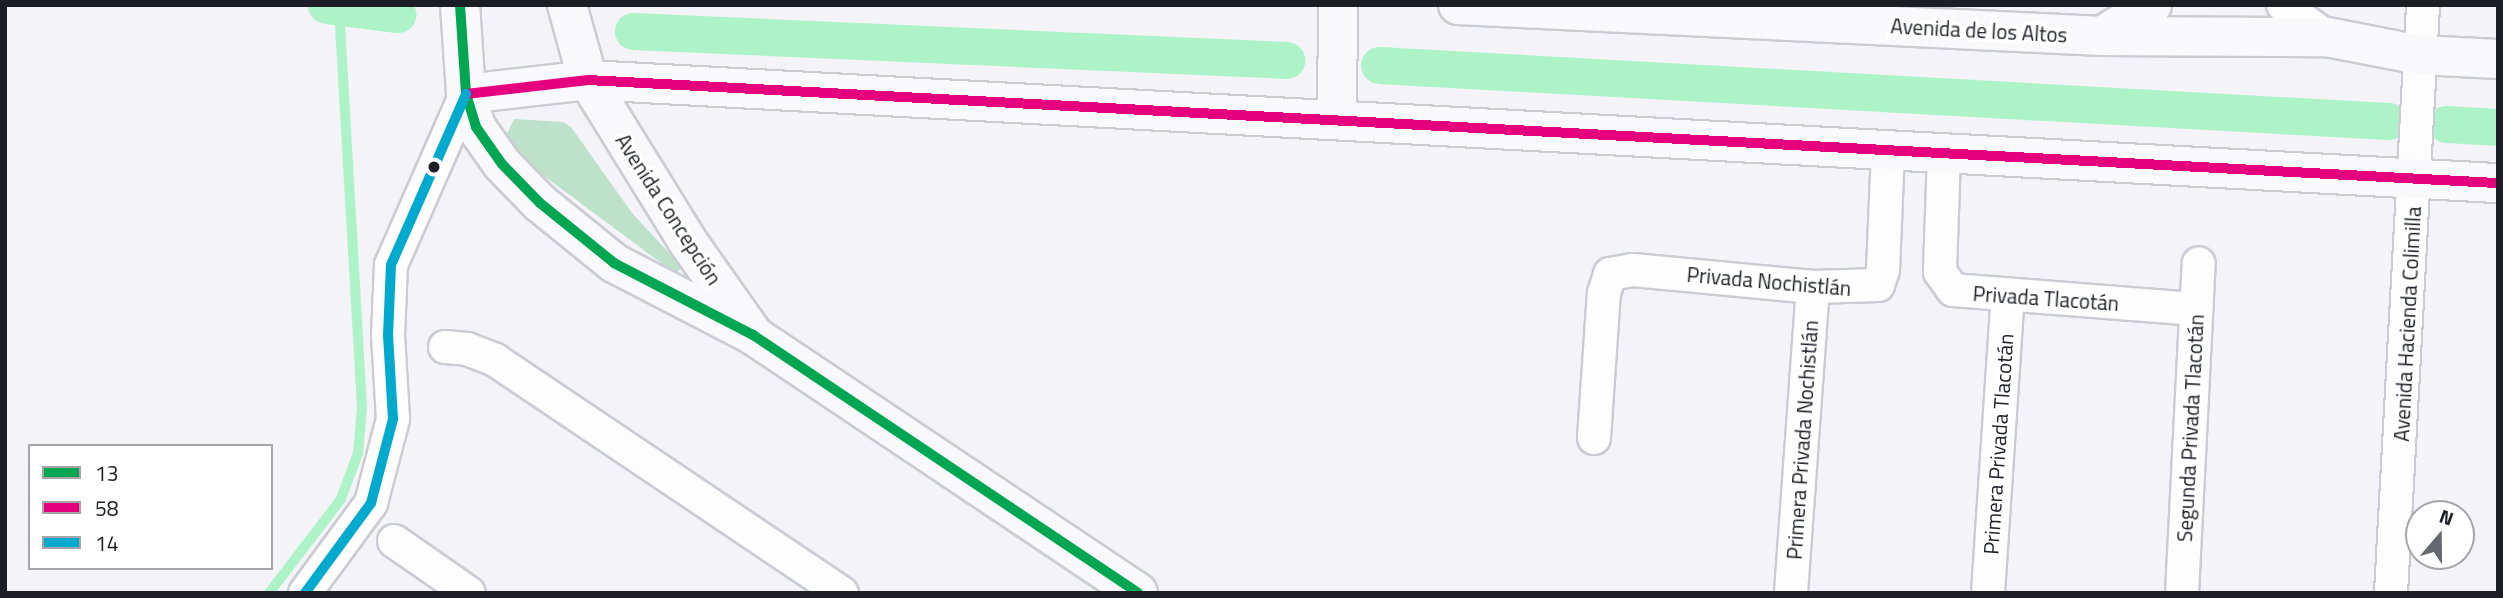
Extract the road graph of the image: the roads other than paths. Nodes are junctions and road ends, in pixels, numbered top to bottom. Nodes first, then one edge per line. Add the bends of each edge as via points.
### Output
1 (460, 5) edge
2 (567, 5) edge
3 (1338, 5) edge
4 (1458, 5) edge
5 (2151, 5) edge
6 (2283, 5) edge
7 (2423, 5) edge
8 (2102, 36) junction
9 (2327, 37) junction
10 (2420, 55) junction
11 (2498, 59) edge
12 (588, 80) junction
13 (466, 94) junction
14 (1336, 118) junction
15 (1888, 152) junction
16 (1944, 155) junction
17 (2415, 178) junction
18 (2498, 183) edge
19 (2199, 263) dead end
20 (1813, 287) junction
21 (2008, 295) junction
22 (2196, 309) junction
23 (754, 335) junction
24 (445, 347) dead end
25 (1594, 439) dead end
26 (394, 541) dead end
27 (463, 591) edge
28 (304, 593) edge
29 (842, 593) edge
30 (1138, 593) edge
31 (1791, 593) edge
32 (1988, 593) edge
33 (2182, 593) edge
34 (2391, 593) edge

1 - 13 street, Avenida Concepción
2 - 12 street, Avenida Concepción
3 - 14 street
4 - 8 street, Avenida de los Altos
5 - 8 street
6 - 9 street
7 - 10 street, Avenida Hacienda Colimilla
8 - 9 street, Avenida de los Altos
9 - 10 street, Avenida de los Altos
10 - 11 street, Avenida de los Altos
10 - 17 street, Avenida Hacienda Colimilla
12 - 13 street
12 - 14 street
12 - 23 street, Avenida Concepción via 688,242
13 - 23 street, Avenida Concepción via 476,128 502,164 540,203 614,263
13 - 28 street via 391,265 388,336 393,419 370,503
14 - 15 street
15 - 16 street
15 - 20 street, Privada Nochistlán via 1883,270 1878,285
16 - 17 street
16 - 21 street, Privada Tlacotán via 1941,279 1962,293
17 - 18 street
17 - 34 street, Avenida Hacienda Colimilla
19 - 22 street, Segunda Privada Tlacotán
20 - 25 street, Privada Nochistlán via 1633,270 1610,274 1604,293
20 - 31 street, Primera Privada Nochistlán
21 - 22 street, Privada Tlacotán
21 - 32 street, Primera Privada Tlacotán
22 - 33 street, Segunda Privada Tlacotán
23 - 30 street, Avenida Concepción
24 - 29 street via 495,360
26 - 27 street

